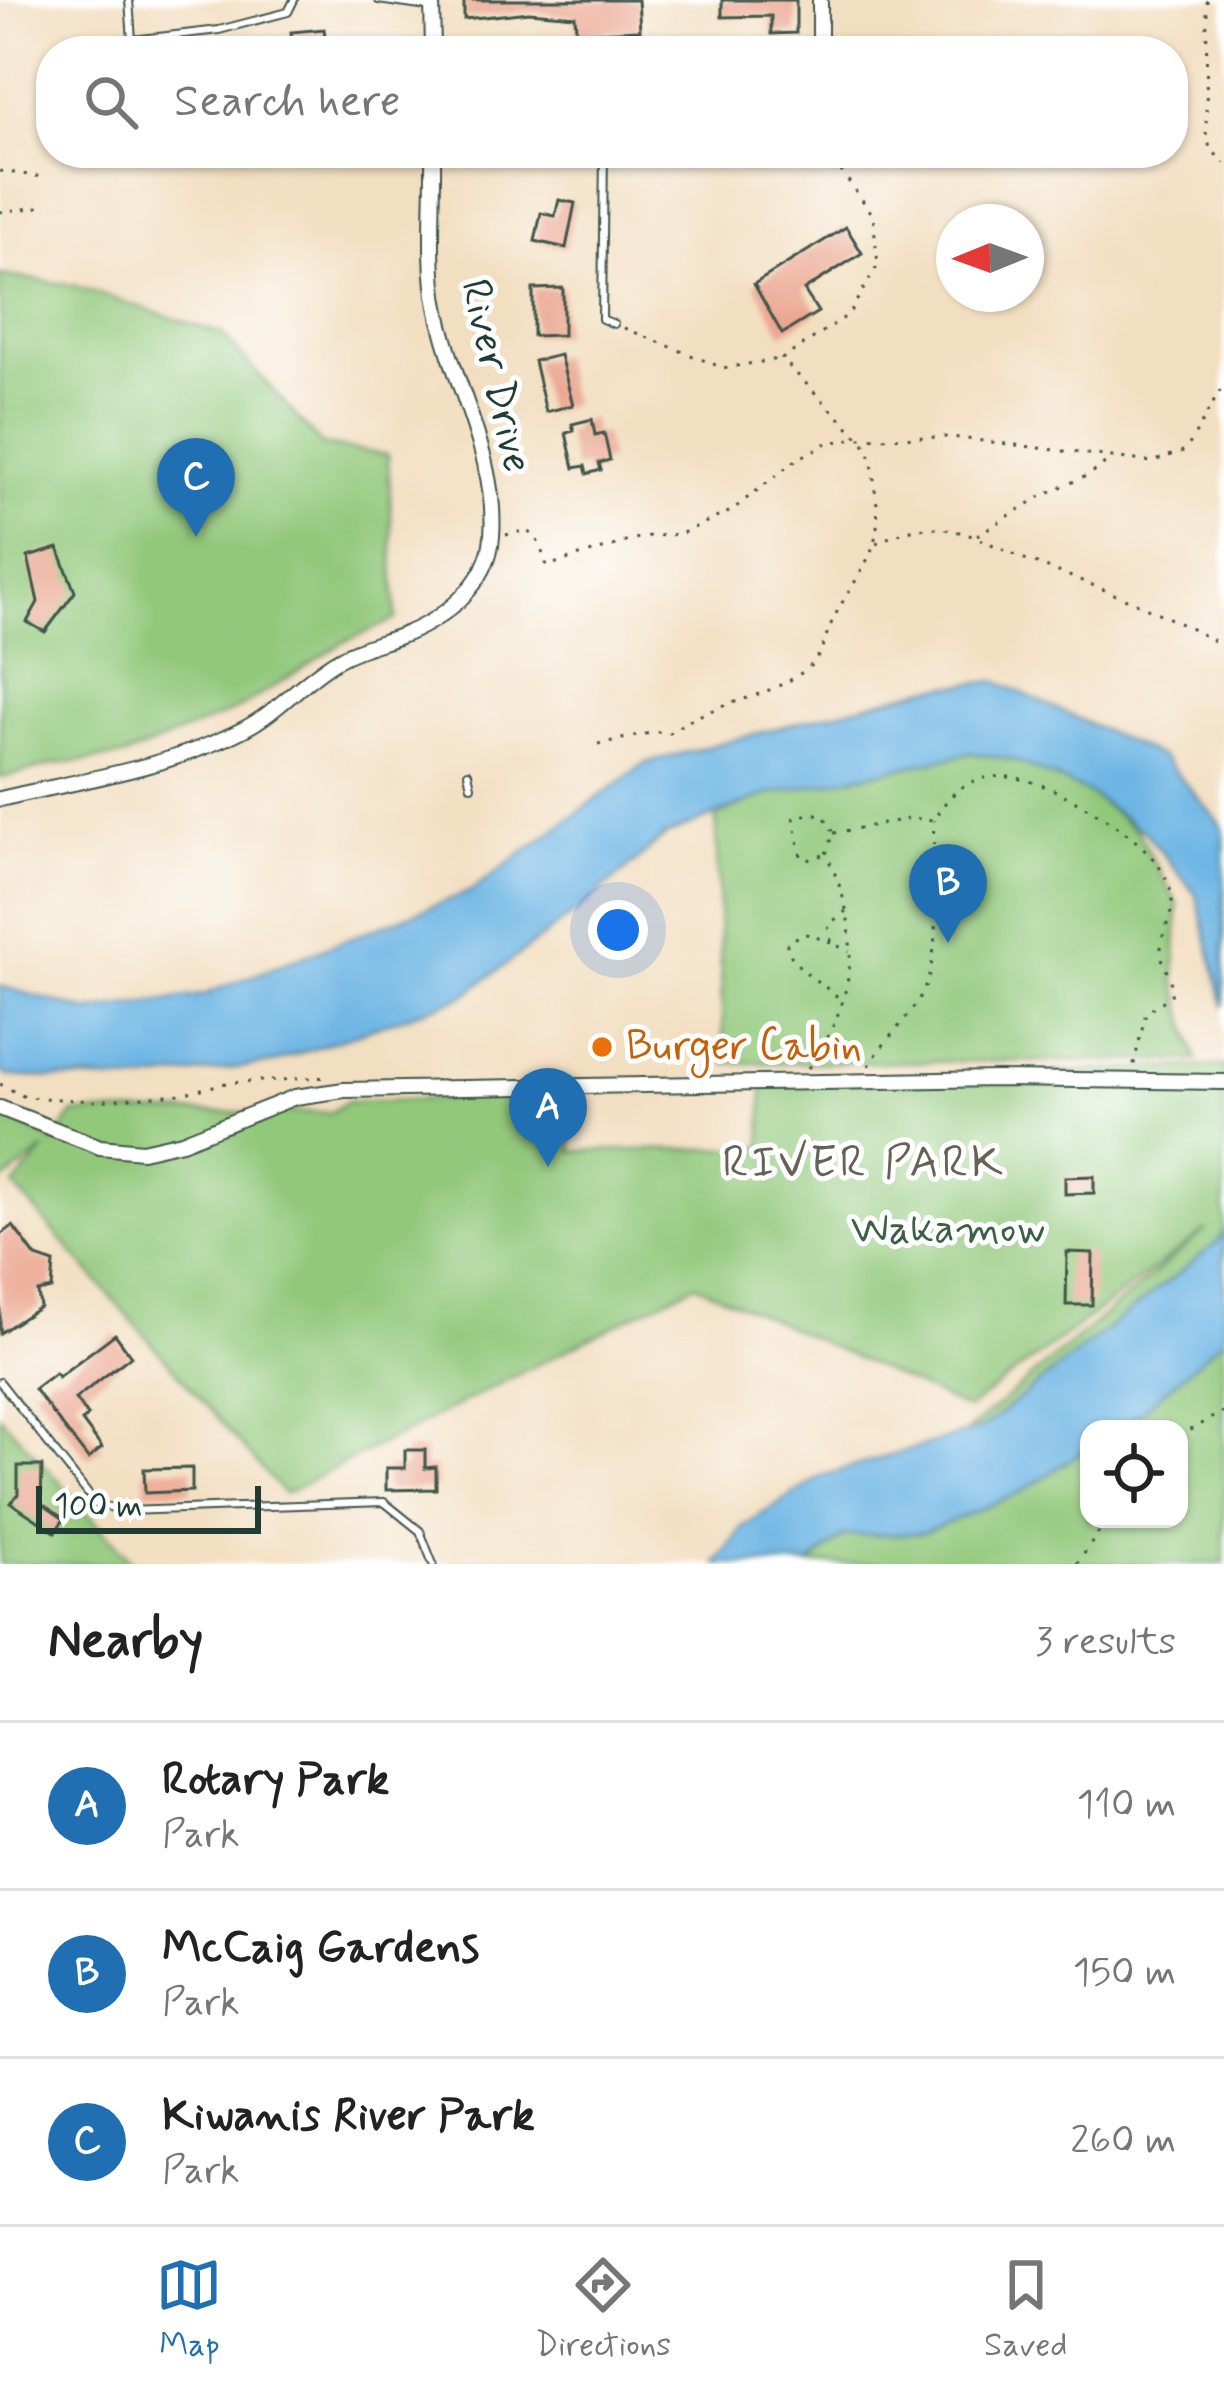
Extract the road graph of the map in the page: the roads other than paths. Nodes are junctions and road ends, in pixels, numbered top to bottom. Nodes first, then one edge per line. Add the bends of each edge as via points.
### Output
1 (129, 0) edge
2 (294, 0) edge
3 (378, 0) edge
4 (820, 0) edge
5 (432, 4) edge
6 (132, 36) edge
7 (167, 36) edge
8 (433, 36) edge
9 (820, 36) edge
10 (433, 168) edge
11 (604, 168) edge
12 (614, 324) road end
13 (468, 772) dead end
14 (472, 786) dead end
15 (0, 799) edge
16 (1218, 1082) edge
17 (0, 1108) edge
18 (0, 1382) edge
19 (433, 1564) edge

1 - 6 lane
2 - 7 lane via 288,12
3 - 5 lane
4 - 9 street
5 - 8 street
10 - 15 street, River Drive via 436,302 484,462 492,538 469,592 436,619 335,661 246,728 130,772
11 - 12 lane via 602,320
13 - 14 lane
16 - 17 street via 344,1090 295,1097 142,1151 100,1147
18 - 19 lane via 96,1504 126,1511 384,1502 421,1531

